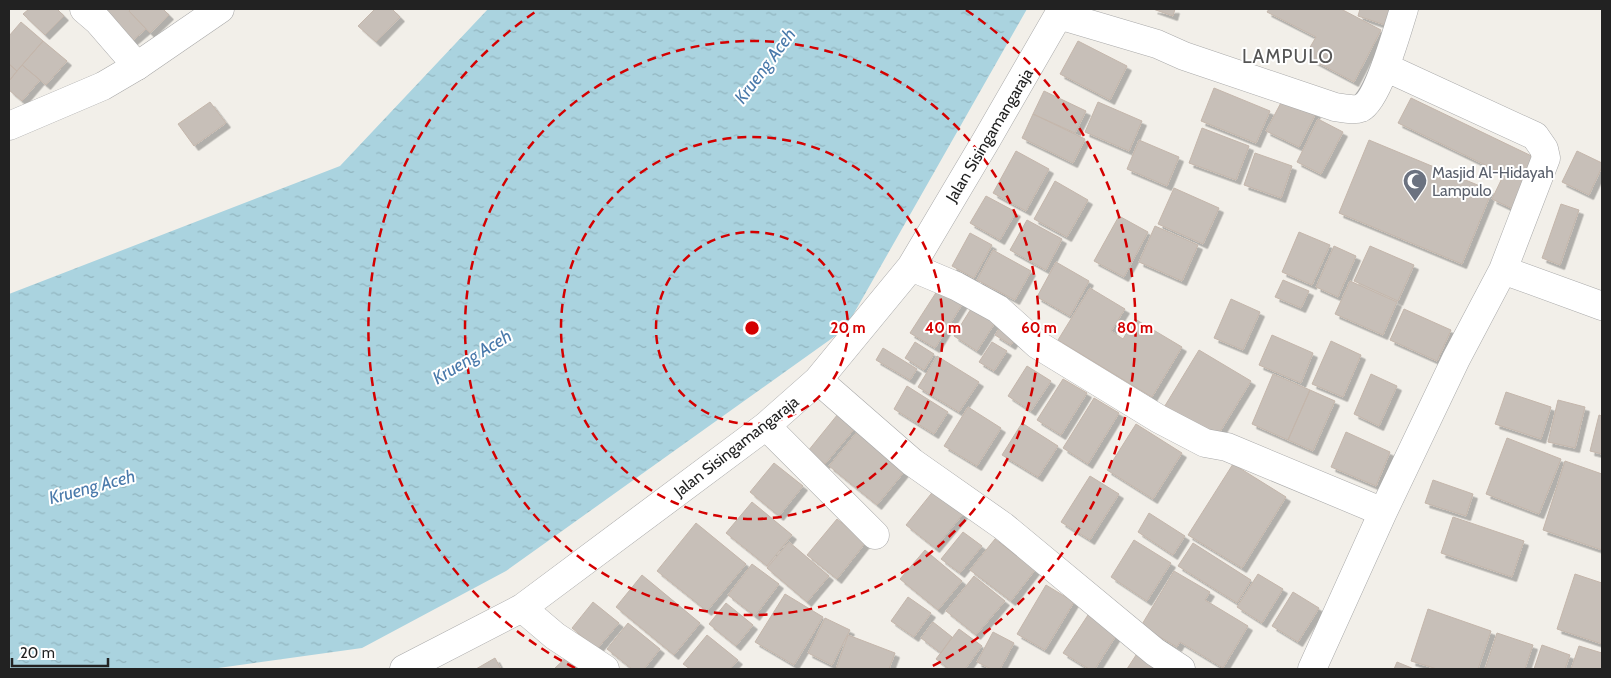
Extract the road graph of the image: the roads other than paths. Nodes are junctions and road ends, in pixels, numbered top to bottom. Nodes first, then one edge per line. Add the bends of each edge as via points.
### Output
1 (84, 9) edge
2 (220, 9) edge
3 (1404, 9) edge
4 (1060, 12) edge
5 (137, 66) junction
6 (1385, 67) junction
7 (12, 122) edge
8 (910, 267) junction
9 (1503, 270) junction
10 (1602, 306) edge
11 (818, 380) junction
12 (766, 426) junction
13 (1383, 512) junction
14 (875, 535) dead end
15 (522, 608) junction
16 (404, 669) edge
17 (605, 669) edge
18 (1181, 669) edge
19 (1312, 669) edge

1 - 5 street
2 - 5 street
3 - 6 street
4 - 6 street via 1350,110 1362,108 1369,101
4 - 8 street, Jalan Sisingamangaraja
5 - 7 street via 103,86
6 - 9 street via 1535,136 1544,149 1546,158
8 - 11 street, Jalan Sisingamangaraja
8 - 13 street via 956,286 998,309 1038,345 1205,444 1241,452
9 - 10 street
9 - 13 street via 1456,359
11 - 12 street, Jalan Sisingamangaraja
11 - 18 street via 912,462 1002,526 1155,652
12 - 14 street
12 - 15 street, Jalan Sisingamangaraja
13 - 19 street
15 - 16 street, Jalan Sisingamangaraja
15 - 17 street via 555,636

